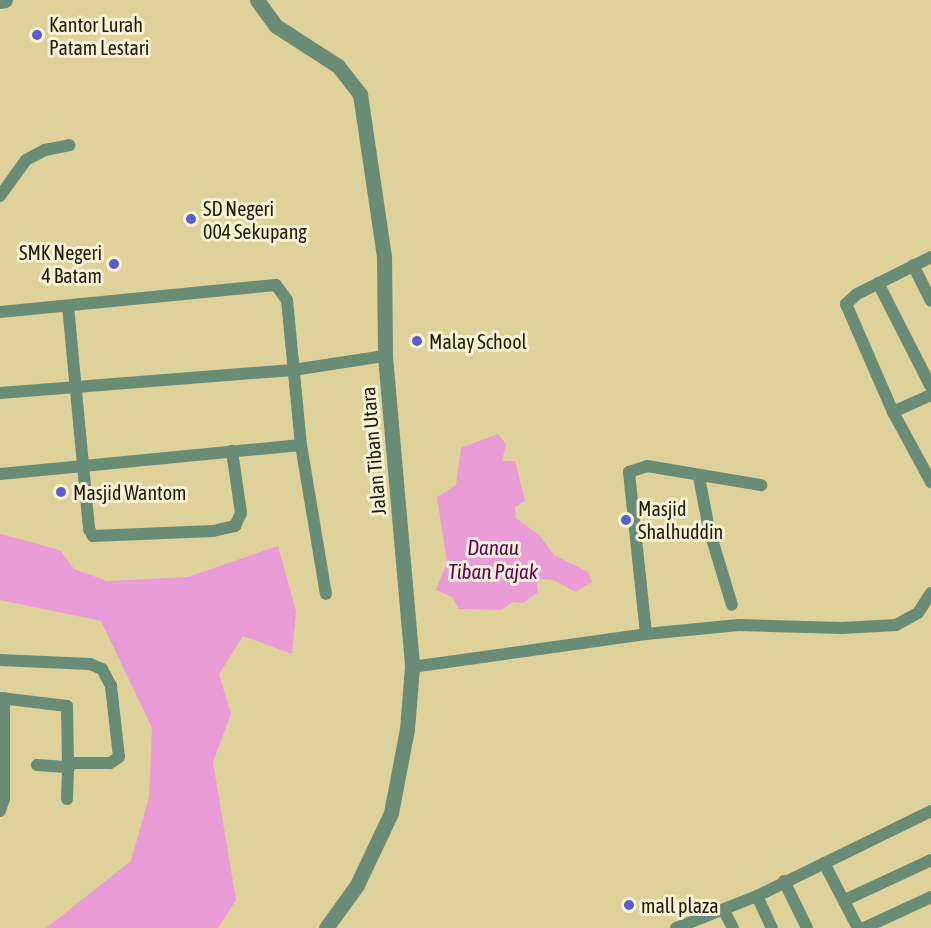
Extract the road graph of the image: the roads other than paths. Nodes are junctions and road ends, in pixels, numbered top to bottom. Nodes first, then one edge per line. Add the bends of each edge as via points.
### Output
1 (5, 0) edge
2 (257, 0) edge
3 (0, 1) edge
4 (70, 145) dead end
5 (0, 196) edge
6 (931, 257) edge
7 (913, 266) junction
8 (878, 283) junction
9 (931, 301) edge
10 (68, 306) junction
11 (0, 312) edge
12 (385, 356) junction
13 (293, 370) junction
14 (74, 386) junction
15 (931, 387) edge
16 (0, 393) edge
17 (931, 395) edge
18 (893, 412) junction
19 (301, 445) junction
20 (232, 451) junction
21 (83, 465) junction
22 (0, 474) edge
23 (699, 477) junction
24 (931, 482) edge
25 (761, 485) dead end
26 (931, 593) edge
27 (326, 594) dead end
28 (732, 605) dead end
29 (646, 634) junction
30 (0, 660) edge
31 (412, 666) junction
32 (2, 698) edge
33 (37, 765) dead end
34 (69, 765) junction
35 (67, 799) dead end
36 (0, 811) edge
37 (931, 811) edge
38 (931, 860) edge
39 (824, 863) junction
40 (784, 881) junction
41 (757, 896) junction
42 (931, 897) edge
43 (845, 900) junction
44 (724, 911) junction
45 (681, 927) edge
46 (326, 928) edge
47 (733, 928) edge
48 (772, 928) edge
49 (807, 928) edge
50 (858, 928) edge
51 (864, 928) edge

1 - 3 street
2 - 12 street, Jalan Tiban Utara via 276,26 338,66 360,94 384,256
4 - 5 street via 45,150 26,160
6 - 7 street
7 - 8 street
7 - 9 street
8 - 15 street
8 - 18 street via 850,299 846,310
10 - 11 street
10 - 13 street via 276,285 286,300
10 - 14 street
12 - 13 street
12 - 31 street, Jalan Tiban Utara
13 - 14 street
13 - 19 street
14 - 16 street
14 - 21 street
17 - 18 street
18 - 24 street
19 - 20 street
19 - 27 street
20 - 21 street
20 - 21 street via 241,519 235,526 213,531 95,537 89,529
21 - 22 street
23 - 25 street
23 - 28 street via 709,529
23 - 29 street via 647,466 629,472
26 - 29 street via 918,613 887,626 739,625
29 - 31 street
30 - 34 street via 90,664 107,674 113,694 119,757 110,763
31 - 46 street, Jalan Tiban Utara via 405,752 391,813 357,885
32 - 34 street via 67,705
32 - 36 street via 4,799
33 - 34 street
34 - 35 street
37 - 39 street
38 - 43 street
39 - 40 street
39 - 43 street
40 - 41 street
40 - 49 street
41 - 44 street
41 - 48 street
42 - 51 street
43 - 50 street
44 - 45 street
44 - 47 street

